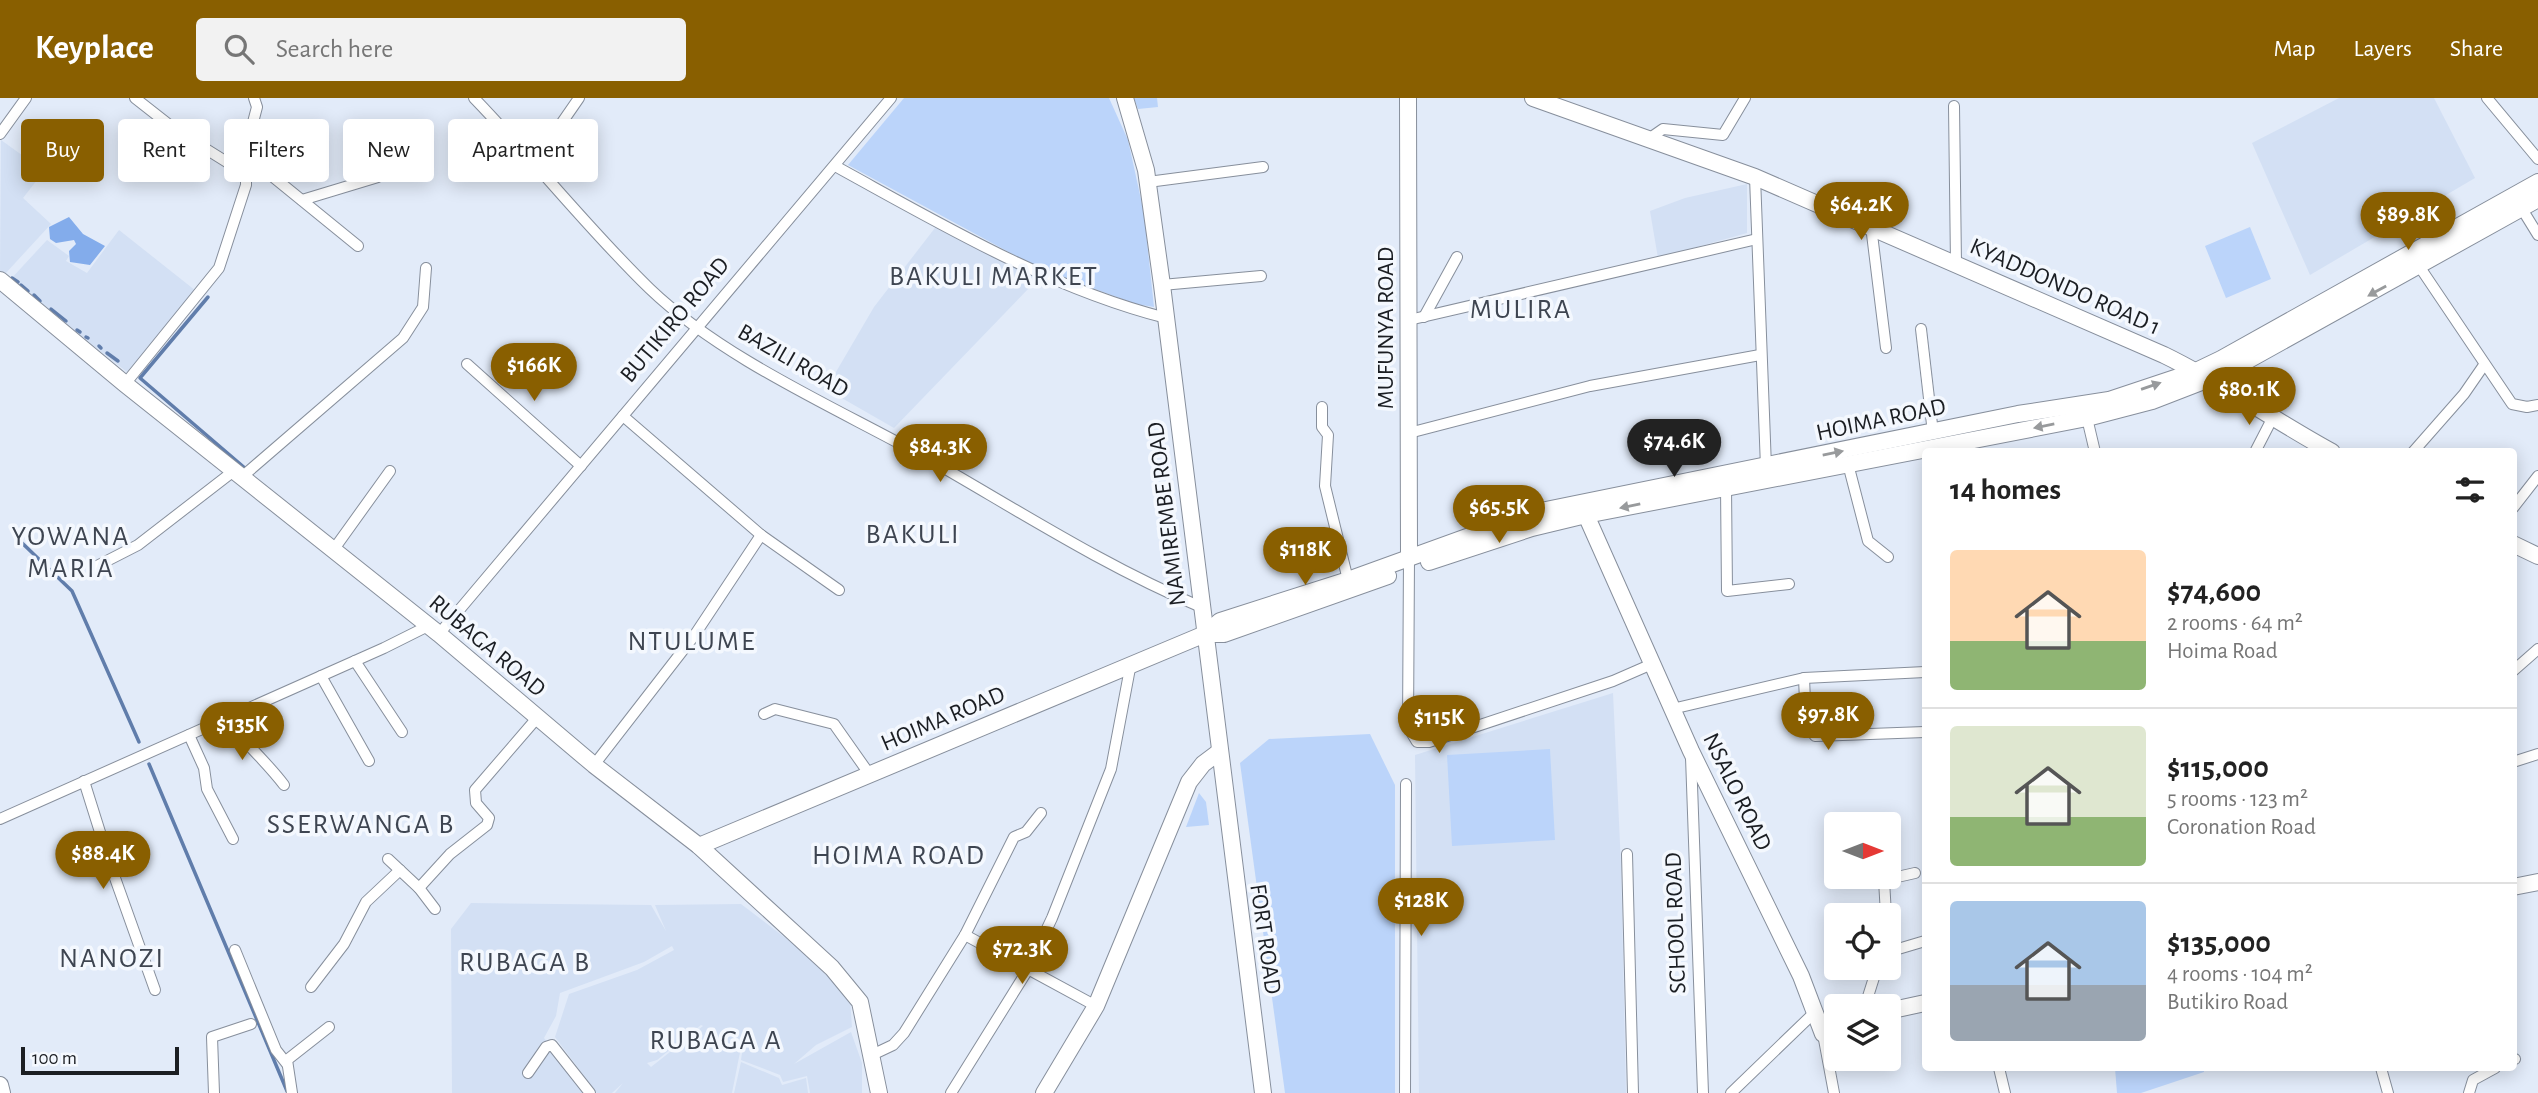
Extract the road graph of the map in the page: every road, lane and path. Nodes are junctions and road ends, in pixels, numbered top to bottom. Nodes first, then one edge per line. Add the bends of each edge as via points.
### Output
1 (26, 98) edge
2 (135, 98) edge
3 (254, 98) edge
4 (474, 98) edge
5 (579, 98) edge
6 (891, 98) edge
7 (1125, 98) edge
8 (1409, 98) edge
9 (1533, 98) edge
10 (1745, 98) edge
11 (2487, 98) edge
12 (1954, 106) dead end
13 (254, 119) edge
14 (493, 119) edge
15 (564, 119) edge
16 (0, 134) edge
17 (1650, 138) junction
18 (2538, 159) edge
19 (224, 160) edge
20 (835, 166) junction
21 (1263, 167) dead end
22 (1755, 177) junction
23 (244, 182) edge
24 (278, 182) edge
25 (362, 182) edge
26 (552, 182) edge
27 (1148, 182) junction
28 (2538, 182) edge
29 (2538, 199) edge
30 (302, 201) junction
31 (2522, 209) junction
32 (1871, 226) junction
33 (2538, 235) edge
34 (1757, 239) junction
35 (358, 246) dead end
36 (1457, 257) dead end
37 (1955, 264) junction
38 (2419, 266) junction
39 (426, 268) dead end
40 (1261, 276) dead end
41 (0, 280) edge
42 (1162, 285) junction
43 (1166, 318) junction
44 (1416, 318) junction
45 (698, 328) junction
46 (1920, 329) dead end
47 (1886, 348) dead end
48 (1760, 355) junction
49 (467, 364) dead end
50 (2484, 365) junction
51 (2196, 370) junction
52 (2212, 379) junction
53 (125, 384) junction
54 (2538, 405) edge
55 (1322, 408) dead end
56 (623, 416) junction
57 (2087, 418) junction
58 (2272, 419) junction
59 (1409, 433) junction
60 (1933, 433) junction
61 (1931, 448) edge
62 (2094, 448) edge
63 (2257, 448) edge
64 (2325, 448) edge
65 (2417, 448) edge
66 (1922, 450) edge
67 (1848, 464) junction
68 (581, 466) junction
69 (1766, 467) junction
70 (390, 471) dead end
71 (239, 473) junction
72 (2538, 476) edge
73 (1726, 486) junction
74 (2517, 503) edge
75 (1586, 516) junction
76 (761, 535) junction
77 (2517, 546) edge
78 (334, 549) junction
79 (2538, 556) edge
80 (1888, 557) dead end
81 (1409, 563) junction
82 (93, 568) dead end
83 (1348, 580) junction
84 (1789, 584) dead end
85 (839, 590) dead end
86 (1201, 607) junction
87 (433, 630) junction
88 (1205, 634) junction
89 (2538, 649) edge
90 (355, 661) junction
91 (1131, 663) junction
92 (1652, 664) junction
93 (2517, 667) edge
94 (1922, 673) edge
95 (320, 676) junction
96 (1804, 678) junction
97 (1672, 709) junction
98 (764, 714) dead end
99 (226, 718) junction
100 (537, 718) junction
101 (402, 732) dead end
102 (1922, 732) edge
103 (189, 735) junction
104 (1690, 751) junction
105 (1219, 752) junction
106 (2538, 754) edge
107 (369, 761) dead end
108 (2517, 761) edge
109 (1203, 764) junction
110 (594, 765) junction
111 (870, 775) junction
112 (84, 781) junction
113 (1406, 783) dead end
114 (285, 785) dead end
115 (1223, 790) junction
116 (1041, 813) dead end
117 (0, 819) edge
118 (233, 839) dead end
119 (699, 846) junction
120 (1627, 855) dead end
121 (388, 859) dead end
122 (400, 870) junction
123 (1915, 873) dead end
124 (2538, 882) edge
125 (2517, 886) edge
126 (419, 888) junction
127 (1885, 903) edge
128 (435, 909) dead end
129 (965, 935) junction
130 (1922, 942) edge
131 (1901, 948) edge
132 (235, 950) dead end
133 (1027, 971) junction
134 (311, 987) dead end
135 (155, 990) dead end
136 (1922, 1004) edge
137 (1096, 1006) junction
138 (1901, 1009) edge
139 (1815, 1012) junction
140 (251, 1024) dead end
141 (1824, 1024) edge
142 (329, 1027) dead end
143 (874, 1054) junction
144 (286, 1064) junction
145 (1832, 1071) edge
146 (2000, 1071) edge
147 (2382, 1071) edge
148 (2490, 1071) edge
149 (528, 1073) dead end
150 (0, 1085) edge
151 (2, 1093) edge
152 (214, 1093) edge
153 (292, 1093) edge
154 (590, 1093) edge
155 (879, 1093) edge
156 (951, 1093) edge
157 (1044, 1093) edge
158 (1263, 1093) edge
159 (1405, 1093) edge
160 (1633, 1093) edge
161 (1703, 1093) edge
162 (1731, 1093) edge
163 (1834, 1093) edge
164 (2006, 1093) edge
165 (2388, 1093) edge
166 (2469, 1093) edge

1 - 16 street
2 - 19 street
3 - 13 street
4 - 14 street, BAZILI ROAD
5 - 15 street
6 - 20 street, BUTIKIRO ROAD
7 - 27 main road, NAMIREMBE ROAD
8 - 44 main road, MUFUNYA ROAD
9 - 17 main road, KYADDONDO ROAD 1
10 - 17 street via 1723,135 1663,129
11 - 18 street
12 - 37 street
17 - 22 main road, KYADDONDO ROAD 1
20 - 43 street via 1046,276
20 - 45 street, BUTIKIRO ROAD
21 - 27 street
22 - 32 main road, KYADDONDO ROAD 1
22 - 34 street
23 - 53 street via 219,268
24 - 30 street
25 - 30 street
26 - 45 street, BAZILI ROAD via 651,290
27 - 42 main road, NAMIREMBE ROAD
28 - 51 main road, HOIMA ROAD
29 - 31 main road, HOIMA ROAD
30 - 35 street
31 - 33 street
31 - 38 main road, HOIMA ROAD
32 - 37 main road, KYADDONDO ROAD 1
32 - 47 street
34 - 44 street
34 - 48 street
36 - 44 street
37 - 51 main road, KYADDONDO ROAD 1
38 - 50 street
38 -> 52 main road, HOIMA ROAD
39 - 71 street via 424,307 403,338
40 - 42 street
41 - 53 main road, RUBAGA ROAD
42 - 43 main road, NAMIREMBE ROAD
43 - 86 main road, NAMIREMBE ROAD
44 - 59 main road, MUFUNYA ROAD
45 - 56 street, BUTIKIRO ROAD
45 - 86 street, BAZILI ROAD via 833,410 1044,527
46 - 60 street
48 - 59 street via 1590,386
48 - 69 street
49 - 68 street
50 - 54 street via 2512,404
50 - 65 street
51 - 52 main road, KYADDONDO ROAD 1
60 -> 51 main road, HOIMA ROAD via 2109,400
52 - 57 main road, HOIMA ROAD
52 - 58 main road, KYADDONDO ROAD 1
53 - 71 main road, RUBAGA ROAD
55 - 83 street via 1322,427 1328,435 1325,485
56 - 68 street, BUTIKIRO ROAD
56 - 76 street
57 -> 61 main road, HOIMA ROAD
57 - 62 street
58 - 63 street
58 - 64 main road, KYADDONDO ROAD 1
59 - 81 main road, MUFUNYA ROAD
69 -> 60 main road, HOIMA ROAD
66 -> 67 main road, HOIMA ROAD
67 - 73 main road, HOIMA ROAD
67 - 80 street via 1868,541
68 - 87 street, BUTIKIRO ROAD
69 - 81 main road, HOIMA ROAD via 1536,512
70 - 78 street
71 - 78 main road, RUBAGA ROAD
71 - 82 street via 138,545
72 - 74 street
73 -> 75 main road, HOIMA ROAD
73 - 84 street via 1727,591
75 - 81 main road, HOIMA ROAD
75 - 92 main road, NSALO ROAD
76 - 85 street
76 - 110 street via 694,636
77 - 79 main road
78 - 87 main road, RUBAGA ROAD
81 - 83 main road, HOIMA ROAD
81 - 88 main road, HOIMA ROAD via 1224,634
81 - 92 street via 1408,727 1417,743 1569,696
83 - 88 main road, HOIMA ROAD via 1220,621
86 - 88 main road, NAMIREMBE ROAD
87 - 90 street, BUTIKIRO ROAD
87 - 100 main road, RUBAGA ROAD
88 - 91 main road, HOIMA ROAD
88 - 105 main road, NAMIREMBE ROAD
89 - 93 street
90 - 95 street, BUTIKIRO ROAD
90 - 101 street
91 - 111 main road, HOIMA ROAD
91 - 133 street via 1111,769
92 - 97 main road, NSALO ROAD
94 - 96 street
95 - 99 street, BUTIKIRO ROAD
95 - 107 street
96 - 97 street
96 - 102 street via 1806,724 1815,736
97 - 104 main road, NSALO ROAD
98 - 111 street via 775,709 834,724
99 - 103 street, BUTIKIRO ROAD
99 - 114 street
100 - 110 main road, RUBAGA ROAD
100 - 126 street via 475,790 476,803 489,818 488,825 450,854
103 - 112 street, BUTIKIRO ROAD
103 - 118 street via 204,768 207,789
104 - 139 main road, NSALO ROAD
104 - 161 street, SCHOOL ROAD
105 - 109 main road
105 - 115 main road, FORT ROAD
106 - 108 street
109 - 115 main road
109 - 137 main road via 1189,782
110 - 119 main road, RUBAGA ROAD
111 - 119 main road, HOIMA ROAD
112 - 117 street, BUTIKIRO ROAD
112 - 135 street
113 - 159 street
115 - 158 main road, FORT ROAD
116 - 129 street via 1026,832 1014,838
119 - 143 main road, RUBAGA ROAD via 854,992
120 - 160 street
121 - 122 street
122 - 126 street
122 - 134 street via 366,902 344,944
123 - 127 street via 1884,880
124 - 125 main road
126 - 128 street
129 - 133 street
129 - 143 street via 904,1033
130 - 131 street
132 - 144 street
133 - 137 street
133 - 156 street
136 - 138 main road
137 - 157 main road
139 - 141 main road, NSALO ROAD
139 - 162 street
140 - 152 street via 212,1037
142 - 144 street
143 - 155 main road, RUBAGA ROAD
144 - 153 street
145 - 163 street, NSALO ROAD
146 - 164 street
147 - 165 street
148 - 166 street via 2473,1080
149 - 154 street via 552,1045
150 - 151 main road

